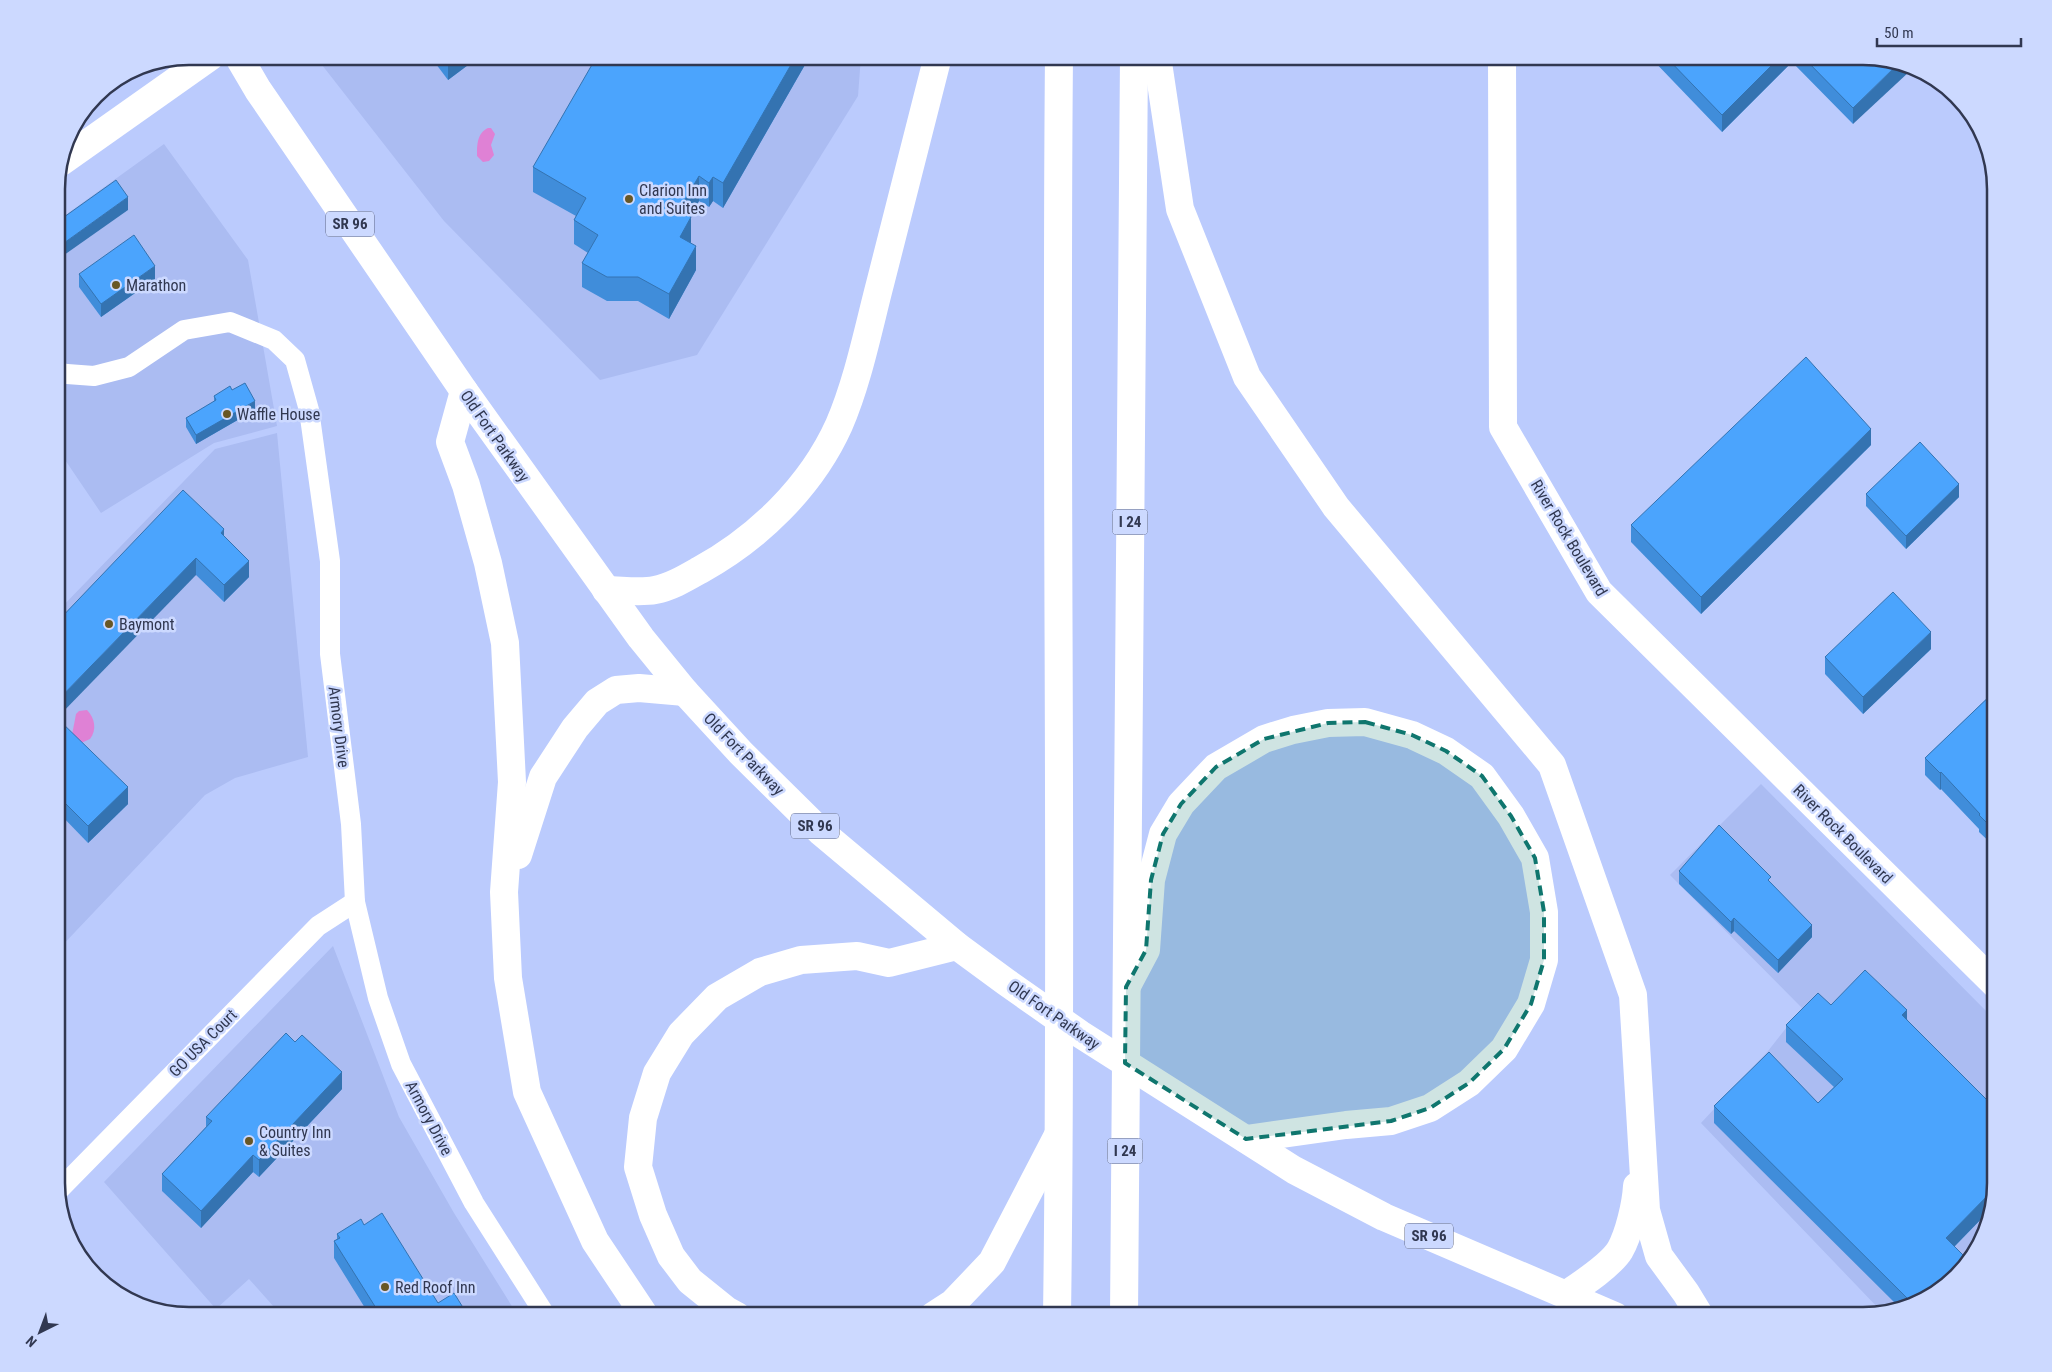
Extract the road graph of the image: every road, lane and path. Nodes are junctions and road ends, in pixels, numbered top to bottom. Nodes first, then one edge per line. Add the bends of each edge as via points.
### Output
1 (198, 65) edge
2 (243, 65) edge
3 (936, 65) edge
4 (1058, 65) edge
5 (1134, 65) edge
6 (1158, 65) edge
7 (1502, 65) edge
8 (69, 156) edge
9 (65, 374) edge
10 (464, 391) junction
11 (606, 590) junction
12 (685, 692) junction
13 (355, 902) junction
14 (957, 946) junction
15 (1987, 976) edge
16 (508, 978) junction
17 (1126, 987) junction
18 (1060, 1131) junction
19 (1246, 1139) junction
20 (1641, 1140) junction
21 (65, 1184) edge
22 (1567, 1294) junction
23 (540, 1307) edge
24 (639, 1307) edge
25 (722, 1307) edge
26 (948, 1307) edge
27 (1057, 1307) edge
28 (1124, 1307) edge
29 (1595, 1307) edge
30 (1695, 1307) edge

1 - 8 main road
2 - 10 main road, Old Fort Parkway / SR 96
3 - 11 main road via 866,337 838,426 826,448 809,475 760,530 710,565 678,583 654,591
4 - 18 main road
5 - 17 main road, I 24
6 - 20 main road via 1180,209 1247,377 1336,507 1552,765 1633,995
7 - 15 main road, River Rock Boulevard via 1503,427 1599,592
9 - 13 street, Armory Drive via 94,376 129,367 184,330 230,322 274,340 295,360 309,410 330,561 330,654 351,824
10 - 11 main road, Old Fort Parkway / SR 96
10 - 16 main road via 450,442 488,563 505,644 512,782 504,892
11 - 12 main road, Old Fort Parkway / SR 96
12 - 14 main road, Old Fort Parkway / SR 96 via 740,753 821,832
12 - 16 main road via 639,688 616,690 597,702 575,728 543,777 518,853
13 - 21 street, GO USA Court via 318,926
13 - 23 street, Armory Drive via 378,998 401,1064 474,1203
14 - 19 main road, Old Fort Parkway / SR 96 via 1080,1034
14 - 25 main road via 889,963 857,956 801,960 760,972 717,997 681,1034 657,1073 644,1118 638,1168 671,1256 690,1281
16 - 24 main road via 526,1092 595,1240
17 - 19 main road via 1146,950 1151,880 1164,834 1181,804 1216,768 1264,739 1328,723 1365,722 1420,739 1446,751 1482,776 1511,816 1535,858 1544,912 1544,960 1531,1004 1504,1049 1469,1083 1430,1108 1391,1121
17 - 28 main road, I 24
18 - 26 main road via 992,1262
18 - 27 main road
19 - 22 main road, Old Fort Parkway / SR 96 via 1294,1170 1384,1217
20 - 22 main road via 1636,1205 1620,1250 1594,1275
20 - 30 main road via 1646,1210 1659,1256
22 - 29 main road, Old Fort Parkway / SR 96

